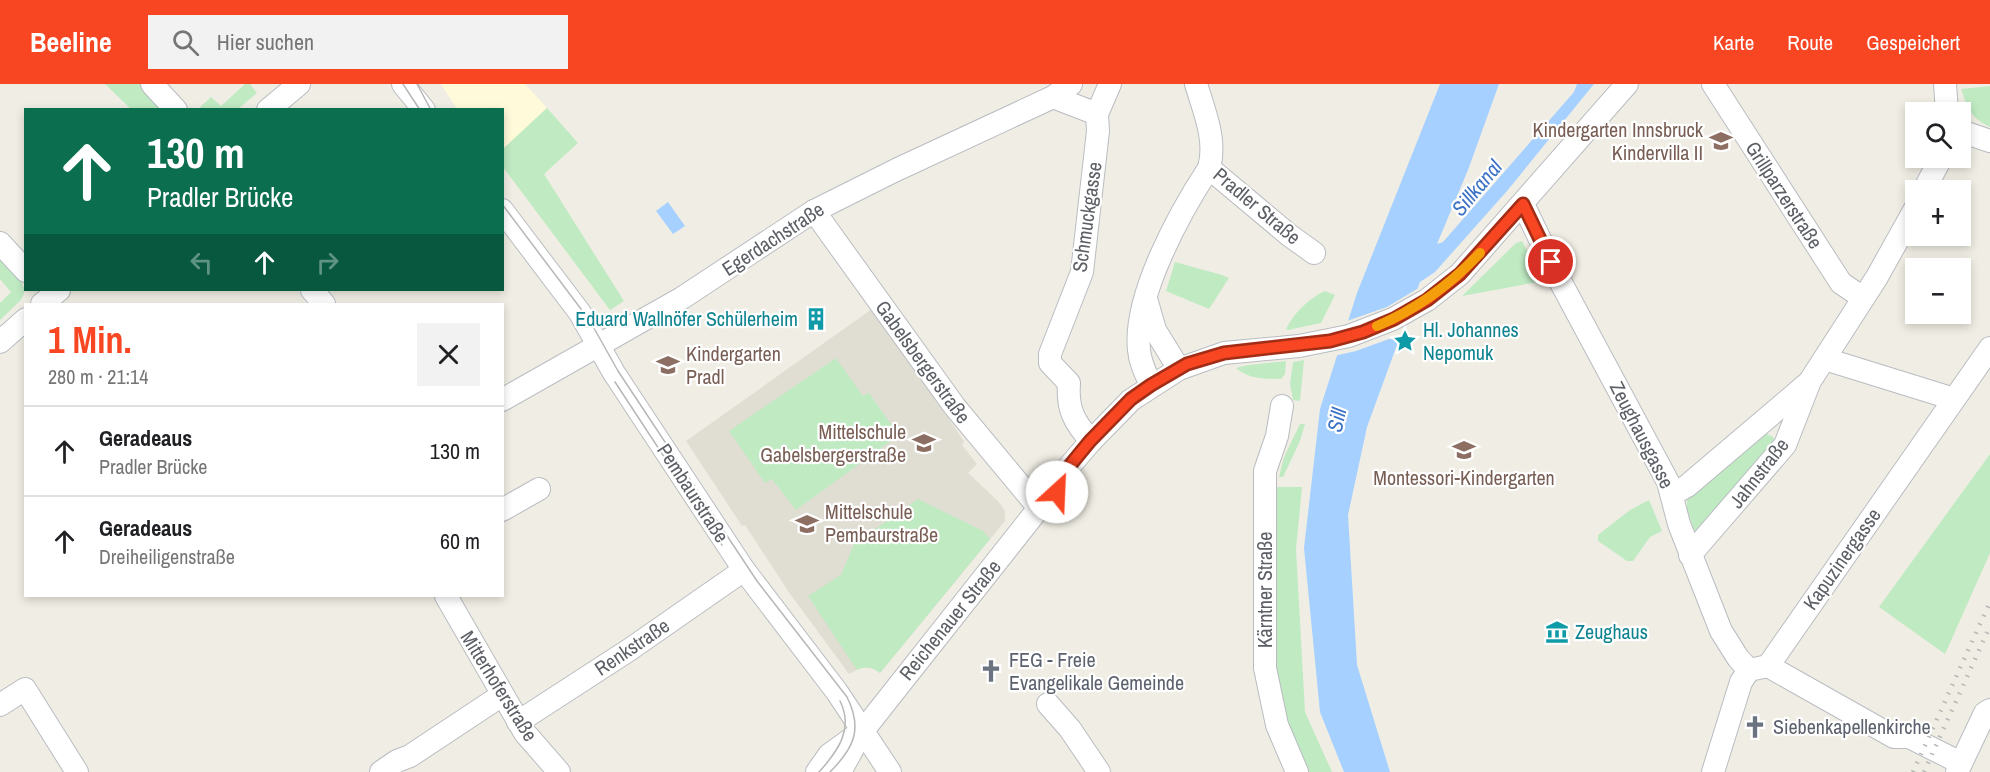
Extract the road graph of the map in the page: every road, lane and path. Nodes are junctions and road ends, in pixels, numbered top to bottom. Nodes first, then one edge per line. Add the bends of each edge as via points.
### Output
1 (152, 84) edge
2 (299, 84) edge
3 (403, 84) edge
4 (421, 84) edge
5 (1110, 84) edge
6 (1196, 84) edge
7 (1627, 84) edge
8 (1713, 84) edge
9 (1945, 84) edge
10 (1062, 90) edge
11 (1946, 102) edge
12 (174, 108) edge
13 (270, 108) edge
14 (422, 108) edge
15 (429, 108) edge
16 (1096, 114) junction
17 (1971, 135) edge
18 (1990, 141) edge
19 (1209, 168) junction
20 (1523, 204) junction
21 (814, 211) junction
22 (504, 213) edge
23 (1905, 227) edge
24 (0, 243) edge
25 (1314, 253) dead end
26 (24, 269) edge
27 (313, 291) edge
28 (1146, 297) junction
29 (1863, 298) junction
30 (323, 303) edge
31 (24, 321) edge
32 (0, 342) edge
33 (599, 346) junction
34 (1990, 348) edge
35 (1825, 359) junction
36 (1179, 369) junction
37 (1810, 381) junction
38 (1151, 385) junction
39 (504, 399) edge
40 (1954, 399) junction
41 (1282, 406) dead end
42 (1090, 441) junction
43 (538, 489) dead end
44 (1672, 494) junction
45 (1039, 508) junction
46 (504, 509) edge
47 (1690, 555) junction
48 (744, 570) junction
49 (447, 597) edge
50 (1758, 668) junction
51 (502, 696) junction
52 (1048, 704) dead end
53 (0, 705) edge
54 (1990, 710) edge
55 (518, 722) junction
56 (862, 732) junction
57 (1959, 767) edge
58 (77, 772) edge
59 (381, 772) edge
60 (559, 772) edge
61 (817, 772) edge
62 (840, 772) edge
63 (890, 772) edge
64 (1099, 772) edge
65 (1297, 772) edge
66 (1713, 772) edge

1 - 12 street
2 - 13 street
3 - 14 street
4 - 15 street
5 - 16 street, Schmuckgasse
6 - 19 street, Pradler Straße via 1212,142
7 - 20 street, Reichenauer Straße
8 - 29 street, Grillparzerstraße via 1841,283
9 - 11 street
10 - 16 street, Egerdachstraße
10 - 21 street, Egerdachstraße
16 - 42 street, Schmuckgasse via 1098,131 1082,272 1050,354 1050,363 1069,383 1068,399 1076,423
17 - 18 street
19 - 25 street, Pradler Straße
19 - 28 street via 1160,256
20 - 36 street, Reichenauer Straße via 1460,274 1394,319 1330,341 1224,353
20 - 44 street, Zeughausgasse
21 - 33 street, Egerdachstraße via 682,298
21 - 45 street, Gabelsbergerstraße via 955,407
22 - 33 street, Pembaurstraße via 580,313
23 - 29 street, Jahnstraße
24 - 26 street
27 - 30 street
28 - 36 street via 1155,330
28 - 38 street via 1138,333 1141,361
29 - 35 street, Jahnstraße
31 - 32 street
33 - 39 street, Egerdachstraße
33 - 48 street, Pembaurstraße
34 - 40 street, Kapuzinergasse
35 - 37 street, Jahnstraße
35 - 40 street
36 - 38 street, Reichenauer Straße
37 - 44 street, Jahnstraße via 1687,486
37 - 47 street, Jahnstraße via 1785,445
38 - 42 street, Reichenauer Straße via 1131,399
40 - 50 street, Kapuzinergasse
41 - 65 street, Kärntner Straße via 1265,471 1265,668 1277,725
42 - 45 street, Reichenauer Straße via 1067,469 1057,492
43 - 46 street
44 - 47 street, Zeughausgasse
45 - 56 street, Reichenauer Straße
47 - 50 street, Zeughausgasse via 1721,631 1738,658
48 - 55 street, Renkstraße
48 - 56 street, Pembaurstraße via 837,692
49 - 51 street, Mitterhoferstraße
50 - 57 street, Zeughausgasse via 1894,737 1909,737
50 - 66 street, Kapuzinergasse via 1742,682
51 - 55 street, Mitterhoferstraße
51 - 59 street
52 - 64 street
53 - 58 street via 25,689
54 - 57 street
55 - 60 street, Mitterhoferstraße
56 - 61 street, Reichenauer Straße via 829,755
56 - 62 street, Reichenauer Straße
56 - 63 street, Pembaurstraße

